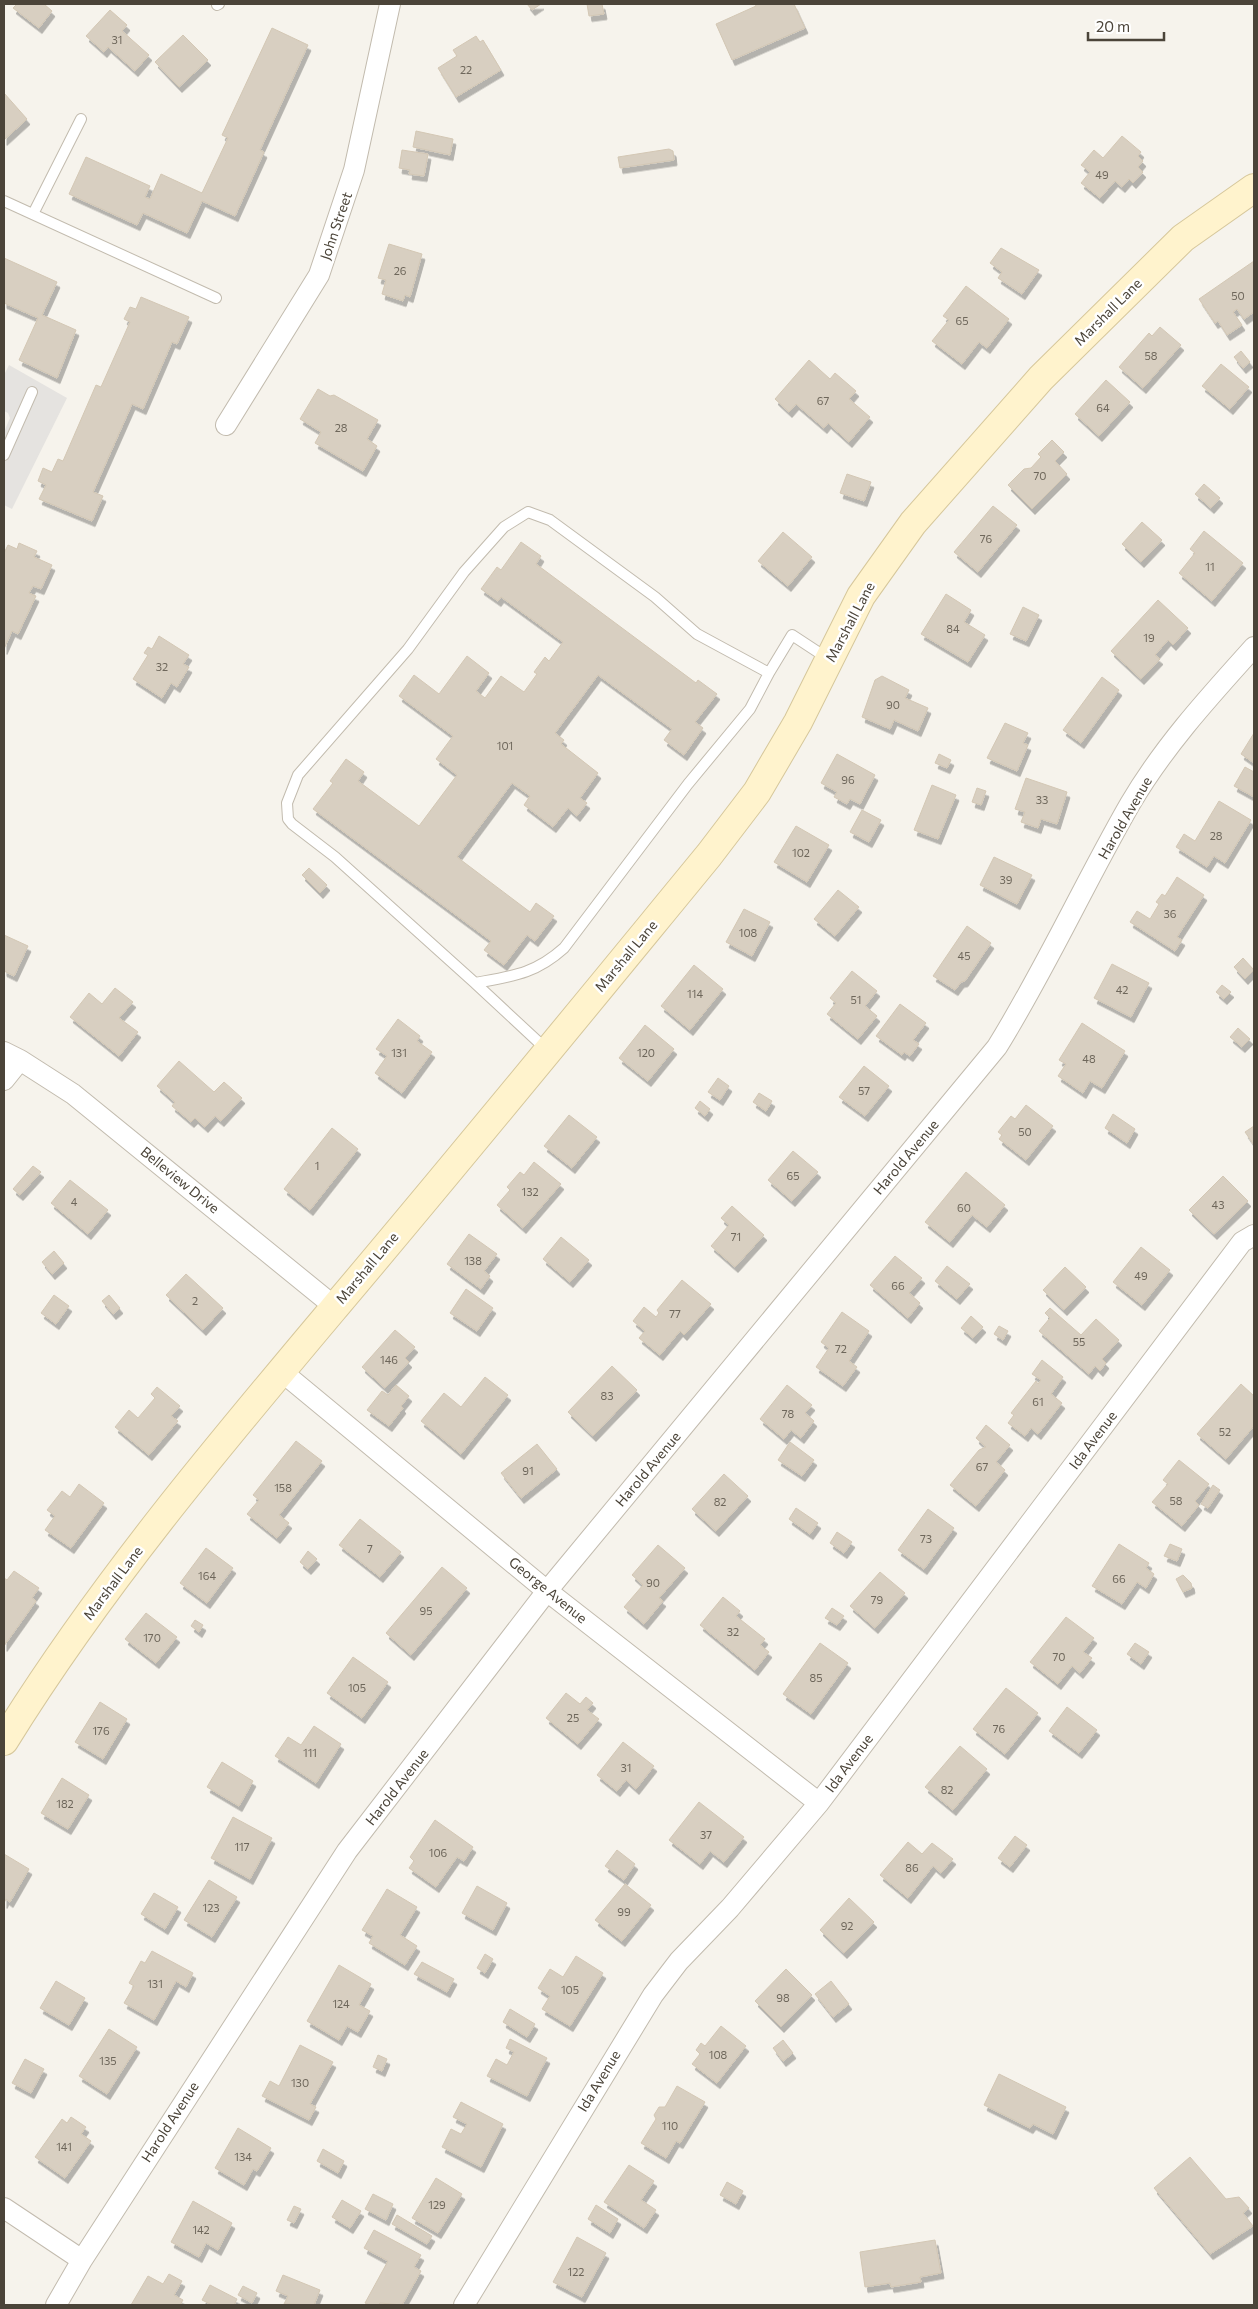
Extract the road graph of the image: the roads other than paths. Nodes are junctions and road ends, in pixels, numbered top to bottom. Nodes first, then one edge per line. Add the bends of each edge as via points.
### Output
1 (390, 4) edge
2 (81, 119) dead end
3 (1254, 188) edge
4 (4, 201) edge
5 (33, 214) junction
6 (216, 298) dead end
7 (32, 392) dead end
8 (226, 425) dead end
9 (4, 455) edge
10 (1254, 647) edge
11 (830, 660) junction
12 (769, 673) junction
13 (475, 983) junction
14 (548, 1051) junction
15 (12, 1056) edge
16 (4, 1080) edge
17 (1254, 1235) edge
18 (335, 1307) junction
19 (280, 1371) junction
20 (547, 1591) junction
21 (4, 1741) edge
22 (819, 1803) junction
23 (4, 2208) edge
24 (82, 2260) junction
25 (56, 2305) edge
26 (464, 2305) edge

1 - 8 street, John Street via 354,170 319,275
2 - 5 lane
3 - 11 street, Marshall Lane via 1183,238 1041,378 913,523 860,596
4 - 5 lane
5 - 6 lane
7 - 9 lane
10 - 20 street, Harold Avenue via 1184,725 1131,803 1031,991 997,1047
11 - 12 lane via 792,635
11 - 14 street, Marshall Lane via 758,792
12 - 13 lane via 750,709 688,784 564,948 529,972
12 - 13 lane via 697,634 655,597 550,520 528,512 504,527 464,572 408,649 298,775 286,811 292,824 335,857
13 - 14 lane
14 - 18 street, Marshall Lane
15 - 16 street, Belleview Drive
15 - 18 street, Belleview Drive via 73,1094
17 - 22 street, Ida Avenue via 1242,1242
18 - 19 street, Marshall Lane
19 - 20 street, George Avenue
19 - 21 street, Marshall Lane via 159,1521 86,1619
20 - 22 street, George Avenue
20 - 24 street, Harold Avenue via 347,1851
22 - 26 street, Ida Avenue via 730,1908 679,1961 653,1995
23 - 24 street
24 - 25 street, Harold Avenue

